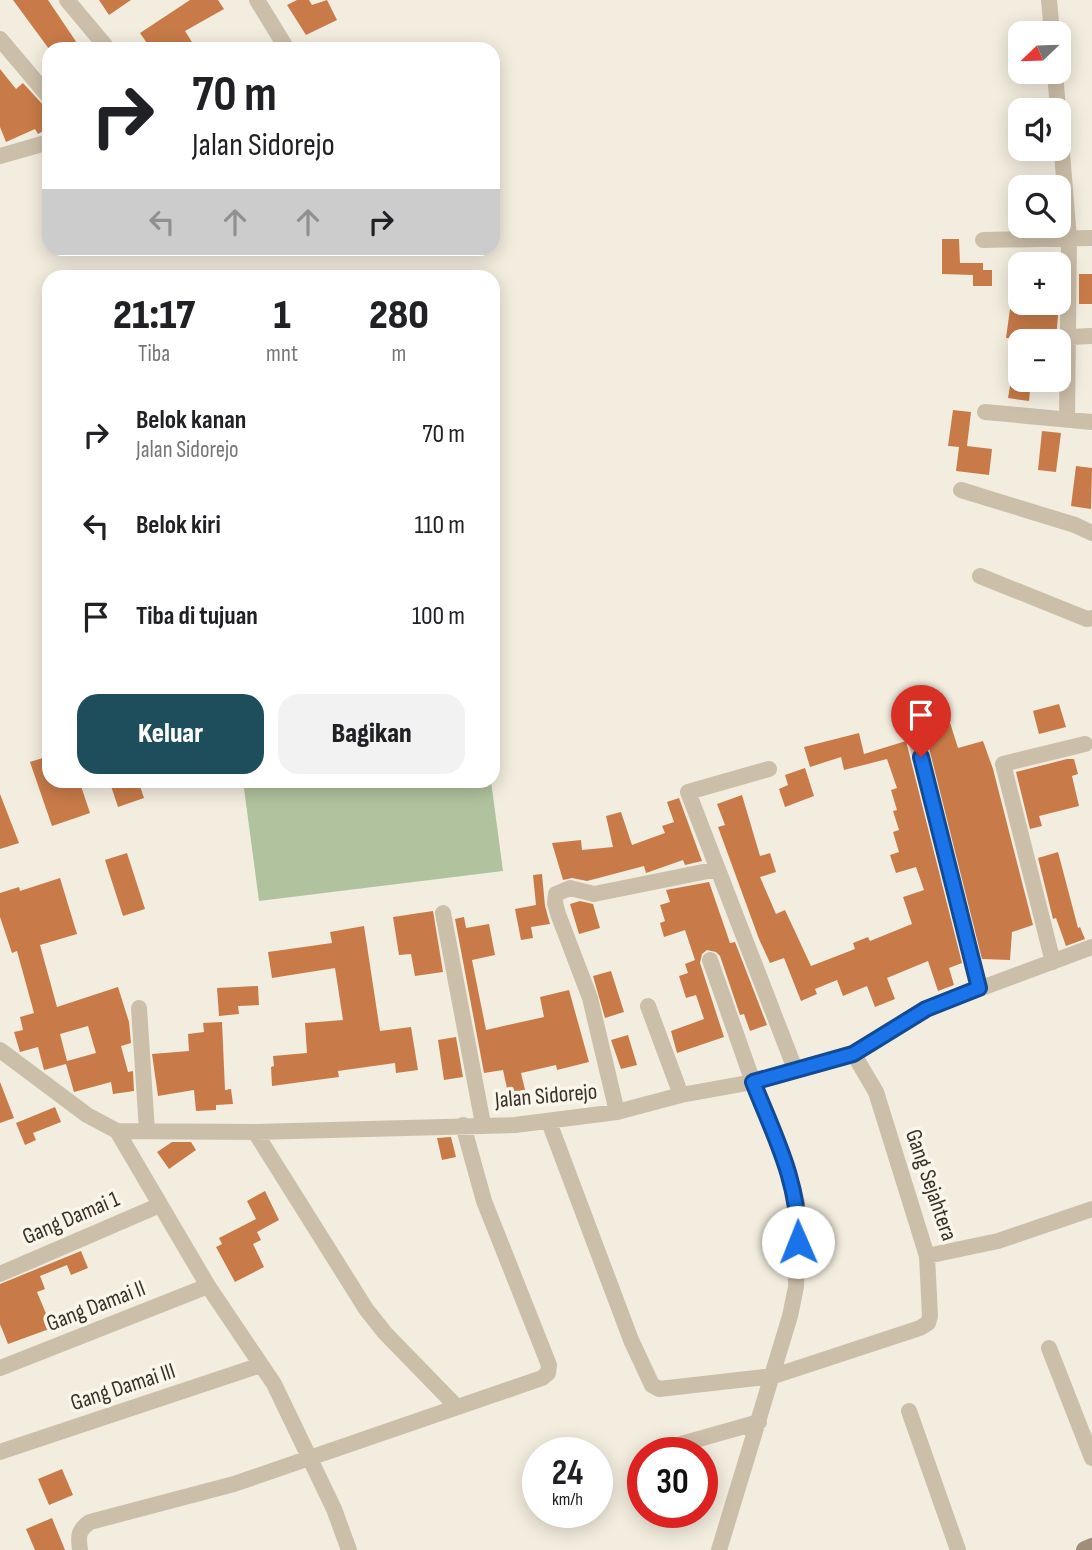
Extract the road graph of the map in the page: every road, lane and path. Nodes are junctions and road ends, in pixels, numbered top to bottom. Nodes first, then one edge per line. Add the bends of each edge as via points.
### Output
1 (67, 0) edge
2 (1049, 0) edge
3 (262, 2) edge
4 (1051, 21) edge
5 (0, 39) edge
6 (102, 42) edge
7 (283, 42) edge
8 (42, 89) edge
9 (42, 144) edge
10 (0, 156) edge
11 (1063, 161) edge
12 (1092, 238) edge
13 (1069, 239) junction
14 (983, 240) dead end
15 (1068, 329) edge
16 (1092, 336) edge
17 (1071, 337) edge
18 (1067, 392) edge
19 (985, 412) dead end
20 (1067, 419) junction
21 (1092, 422) edge
22 (961, 490) dead end
23 (1092, 533) edge
24 (980, 576) dead end
25 (1092, 618) edge
26 (914, 731) dead end
27 (1085, 744) dead end
28 (769, 769) dead end
29 (718, 869) junction
30 (443, 913) dead end
31 (1092, 947) edge
32 (710, 960) dead end
33 (1053, 962) junction
34 (979, 988) junction
35 (649, 1006) dead end
36 (139, 1008) dead end
37 (0, 1050) edge
38 (853, 1054) junction
39 (795, 1069) junction
40 (753, 1082) junction
41 (681, 1095) junction
42 (617, 1112) junction
43 (549, 1122) junction
44 (483, 1124) junction
45 (463, 1125) junction
46 (117, 1131) junction
47 (147, 1131) junction
48 (255, 1132) junction
49 (160, 1205) junction
50 (1092, 1209) edge
51 (927, 1256) junction
52 (0, 1273) edge
53 (208, 1286) junction
54 (1049, 1348) dead end
55 (261, 1365) junction
56 (0, 1368) edge
57 (774, 1376) junction
58 (456, 1406) junction
59 (909, 1411) dead end
60 (759, 1422) junction
61 (707, 1437) edge
62 (0, 1452) edge
63 (308, 1457) junction
64 (1092, 1458) edge
65 (348, 1547) edge
66 (1092, 1547) edge
67 (80, 1550) edge
68 (330, 1550) edge
69 (719, 1550) edge
70 (958, 1550) edge
71 (1085, 1550) edge

1 - 6 street
2 - 4 street
3 - 7 street
5 - 8 street
9 - 10 street
11 - 13 street
12 - 13 street
13 - 14 street
13 - 15 street
16 - 17 street
18 - 20 street
19 - 20 street
20 - 21 street
22 - 23 street
24 - 25 street via 1087,620
26 - 34 street
27 - 33 street via 1003,764
28 - 29 street via 688,792
29 - 39 street
29 - 42 street via 594,894 570,888 556,894 558,914 590,998
30 - 44 street
31 - 33 street, Jalan Sidorejo
32 - 40 street
33 - 34 street, Jalan Sidorejo
34 - 38 street, Jalan Sidorejo via 926,1009
35 - 41 street
36 - 47 street
37 - 46 street, Jalan Sidorejo via 87,1115
38 - 39 street, Jalan Sidorejo
38 - 51 street, Gang Sejahtera via 876,1092
39 - 40 street, Jalan Sidorejo
40 - 41 street, Jalan Sidorejo
40 - 57 street via 797,1202 796,1287
41 - 42 street, Jalan Sidorejo
42 - 43 street, Jalan Sidorejo
43 - 44 street, Jalan Sidorejo
43 - 57 street via 652,1385 659,1389
44 - 45 street, Jalan Sidorejo
45 - 48 street, Jalan Sidorejo
45 - 58 street via 484,1201 549,1365 542,1378
46 - 47 street, Jalan Sidorejo
46 - 49 street
47 - 48 street, Jalan Sidorejo
48 - 58 street via 366,1309
49 - 52 street, Gang Damai 1
49 - 53 street
50 - 51 street, Gang Sejahtera via 998,1241
51 - 57 street via 928,1322
53 - 55 street
53 - 56 street, Gang Damai II
54 - 64 street
55 - 62 street, Gang Damai III
55 - 63 street
57 - 60 street
58 - 63 street
59 - 70 street
60 - 61 street
60 - 69 street
63 - 65 street
63 - 67 street via 234,1484 90,1522 78,1535
65 - 68 street
66 - 71 street

